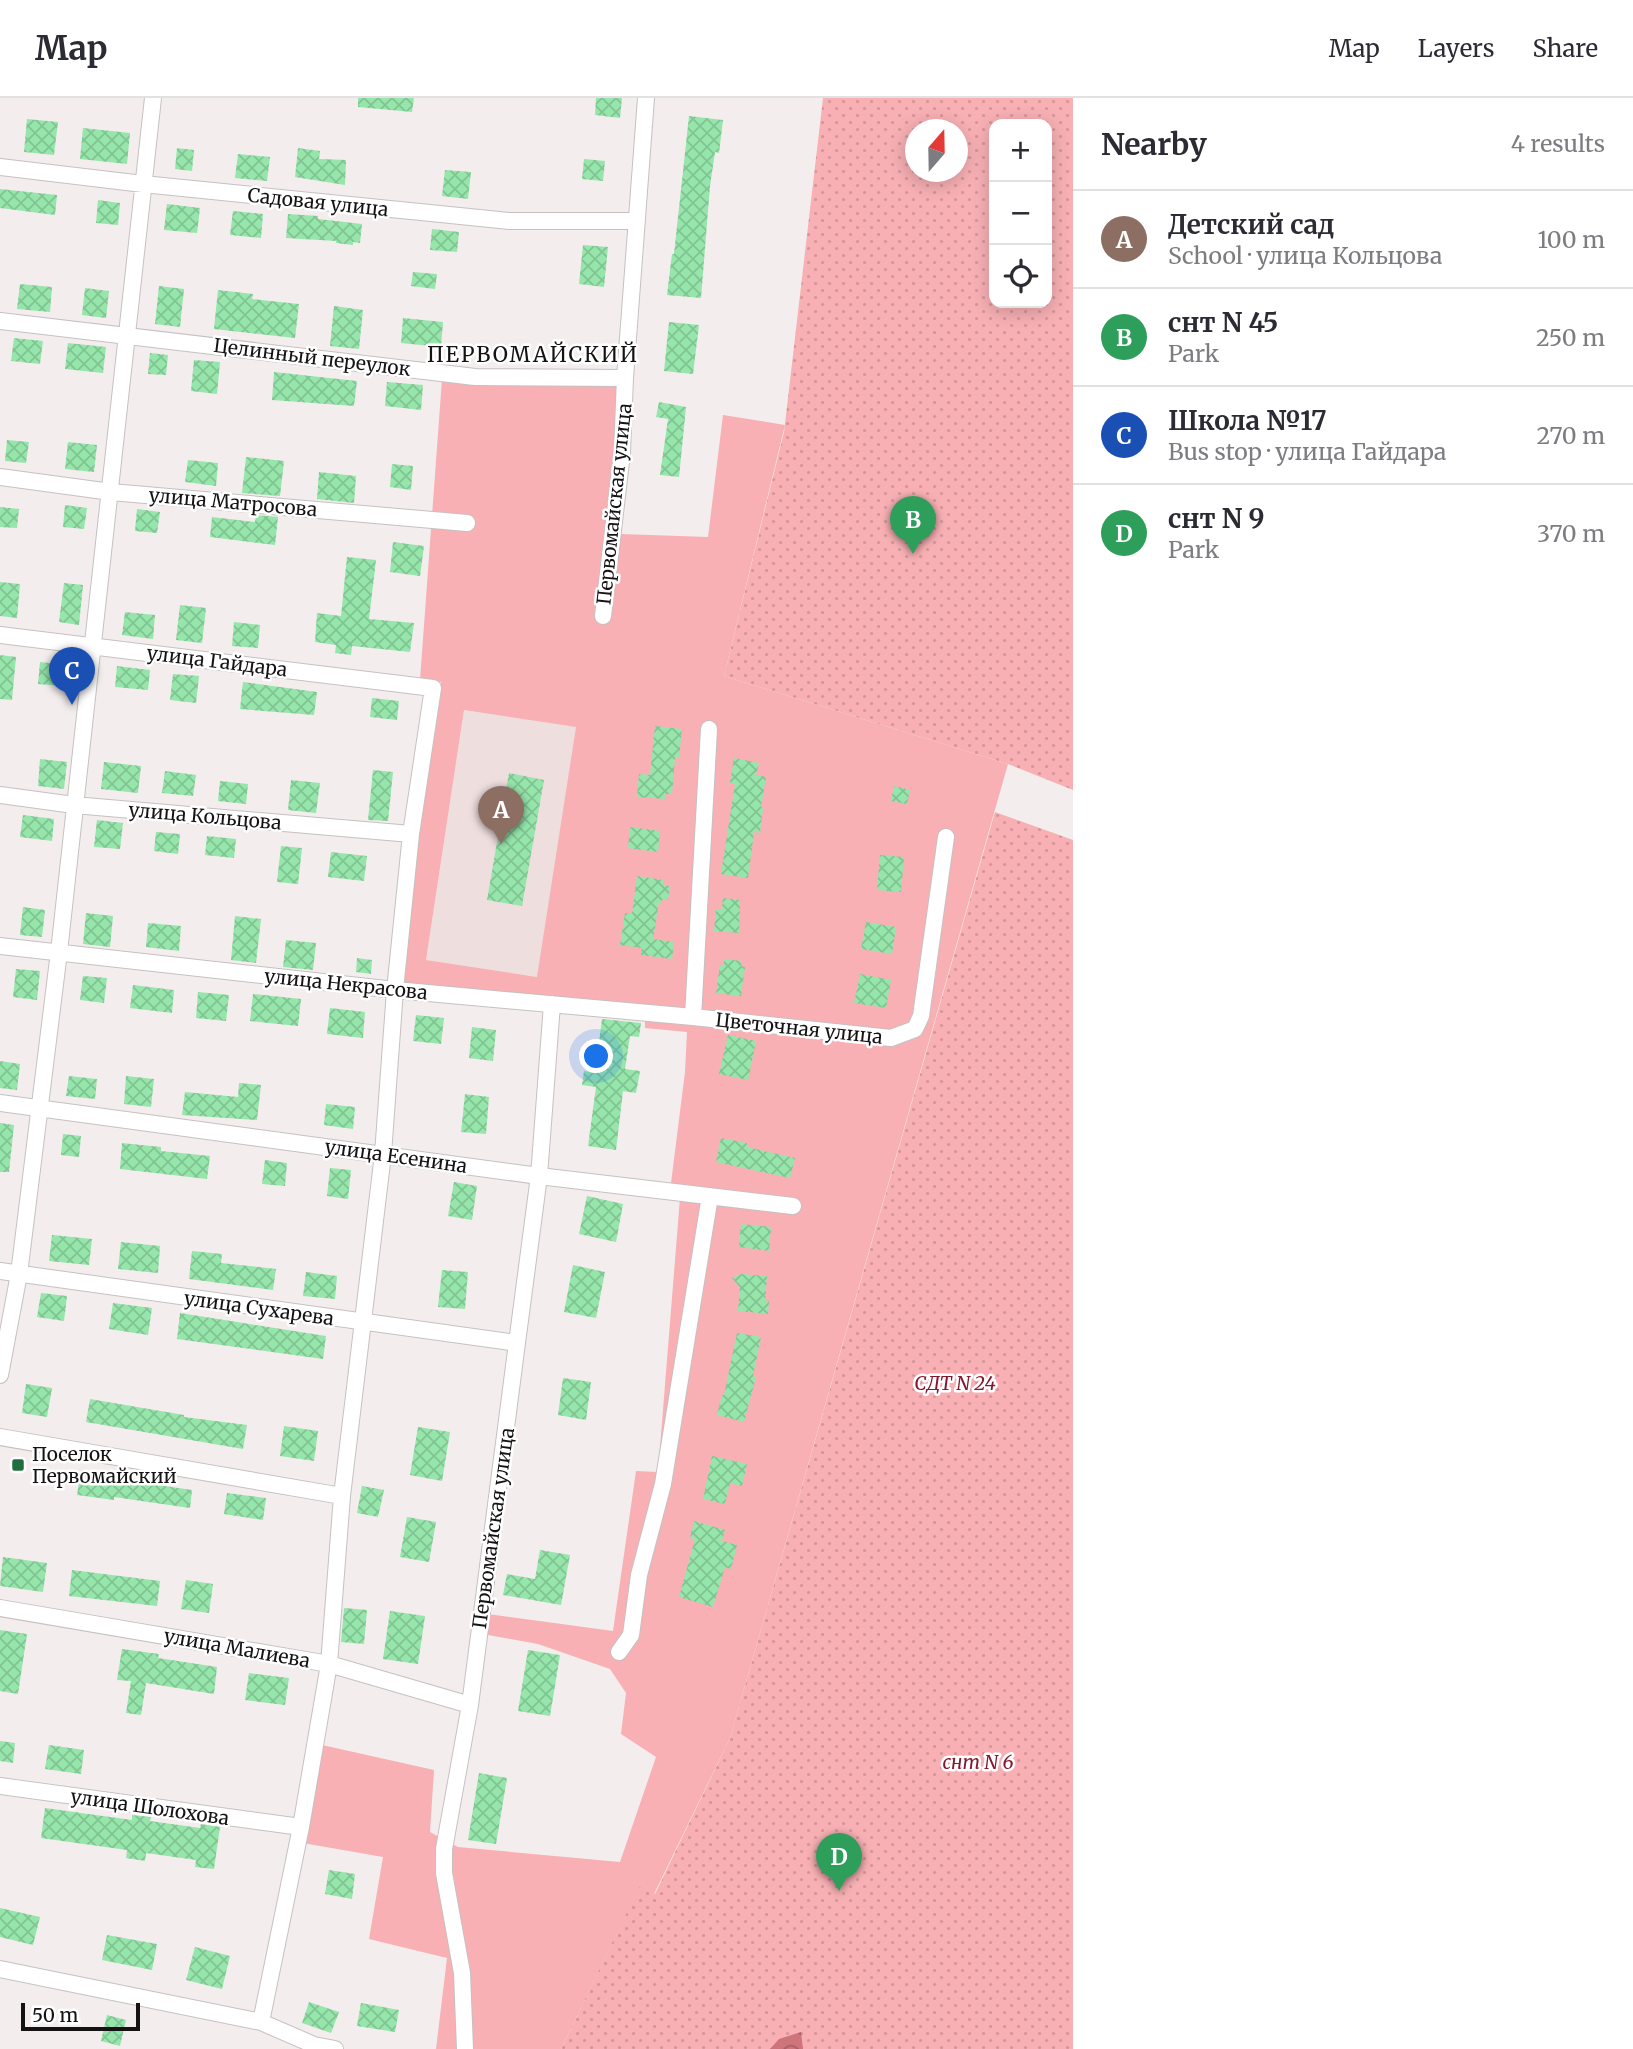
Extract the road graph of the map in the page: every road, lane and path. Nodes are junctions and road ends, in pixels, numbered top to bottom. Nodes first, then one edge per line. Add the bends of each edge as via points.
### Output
1 (153, 98) edge
2 (646, 98) edge
3 (0, 167) edge
4 (143, 184) junction
5 (637, 221) junction
6 (0, 321) edge
7 (126, 334) junction
8 (625, 377) junction
9 (0, 477) edge
10 (111, 492) junction
11 (467, 523) dead end
12 (603, 616) dead end
13 (0, 635) edge
14 (94, 646) junction
15 (709, 729) dead end
16 (0, 795) edge
17 (74, 805) junction
18 (411, 834) junction
19 (946, 837) dead end
20 (0, 946) edge
21 (59, 952) junction
22 (395, 990) junction
23 (552, 1004) junction
24 (693, 1017) junction
25 (0, 1103) edge
26 (41, 1108) junction
27 (383, 1154) junction
28 (539, 1176) junction
29 (709, 1196) junction
30 (793, 1206) dead end
31 (0, 1271) edge
32 (19, 1274) junction
33 (361, 1322) junction
34 (517, 1343) junction
35 (0, 1375) edge
36 (0, 1437) edge
37 (342, 1496) junction
38 (0, 1608) edge
39 (619, 1652) dead end
40 (329, 1664) junction
41 (470, 1705) junction
42 (0, 1786) edge
43 (301, 1828) junction
44 (0, 1969) edge
45 (261, 2022) junction
46 (335, 2049) edge
47 (465, 2049) edge

1 - 4 street
2 - 5 street, Первомайская улица
3 - 4 street, Садовая улица
4 - 5 street, Садовая улица via 510,221
4 - 7 street
5 - 8 street, Первомайская улица
6 - 7 street, Целинный переулок
7 - 8 street, Целинный переулок via 475,377
7 - 10 street
8 - 12 street, Первомайская улица via 622,453
9 - 10 street, улица Матросова
10 - 11 street, улица Матросова
10 - 14 street
13 - 14 street, улица Гайдара
14 - 17 street
14 - 18 street, улица Гайдара via 433,688
15 - 24 street, Цветочная улица
16 - 17 street, улица Кольцова
17 - 18 street, улица Кольцова
17 - 21 street
18 - 22 street
19 - 24 street, Цветочная улица via 921,1016 915,1029 891,1038
20 - 21 street, улица Некрасова
21 - 22 street, улица Некрасова
21 - 26 street
22 - 23 street, улица Некрасова
22 - 27 street
23 - 24 street, улица Некрасова
23 - 28 street, Первомайская улица
25 - 26 street, улица Есенина
26 - 27 street, улица Есенина
26 - 32 street
27 - 28 street, улица Есенина
27 - 33 street
28 - 29 street, улица Есенина
28 - 34 street, Первомайская улица
29 - 30 street, улица Есенина
29 - 39 street via 663,1484 639,1575 631,1635
31 - 32 street, улица Сухарева
32 - 33 street, улица Сухарева
32 - 35 street
33 - 34 street, улица Сухарева
33 - 37 street
34 - 41 street, Первомайская улица
36 - 37 street
37 - 40 street
38 - 40 street, улица Малиева
40 - 41 street, улица Малиева
40 - 43 street
41 - 47 street, Первомайская улица via 444,1849 462,1973
42 - 43 street, улица Шолохова
43 - 45 street
44 - 45 street
45 - 46 street

